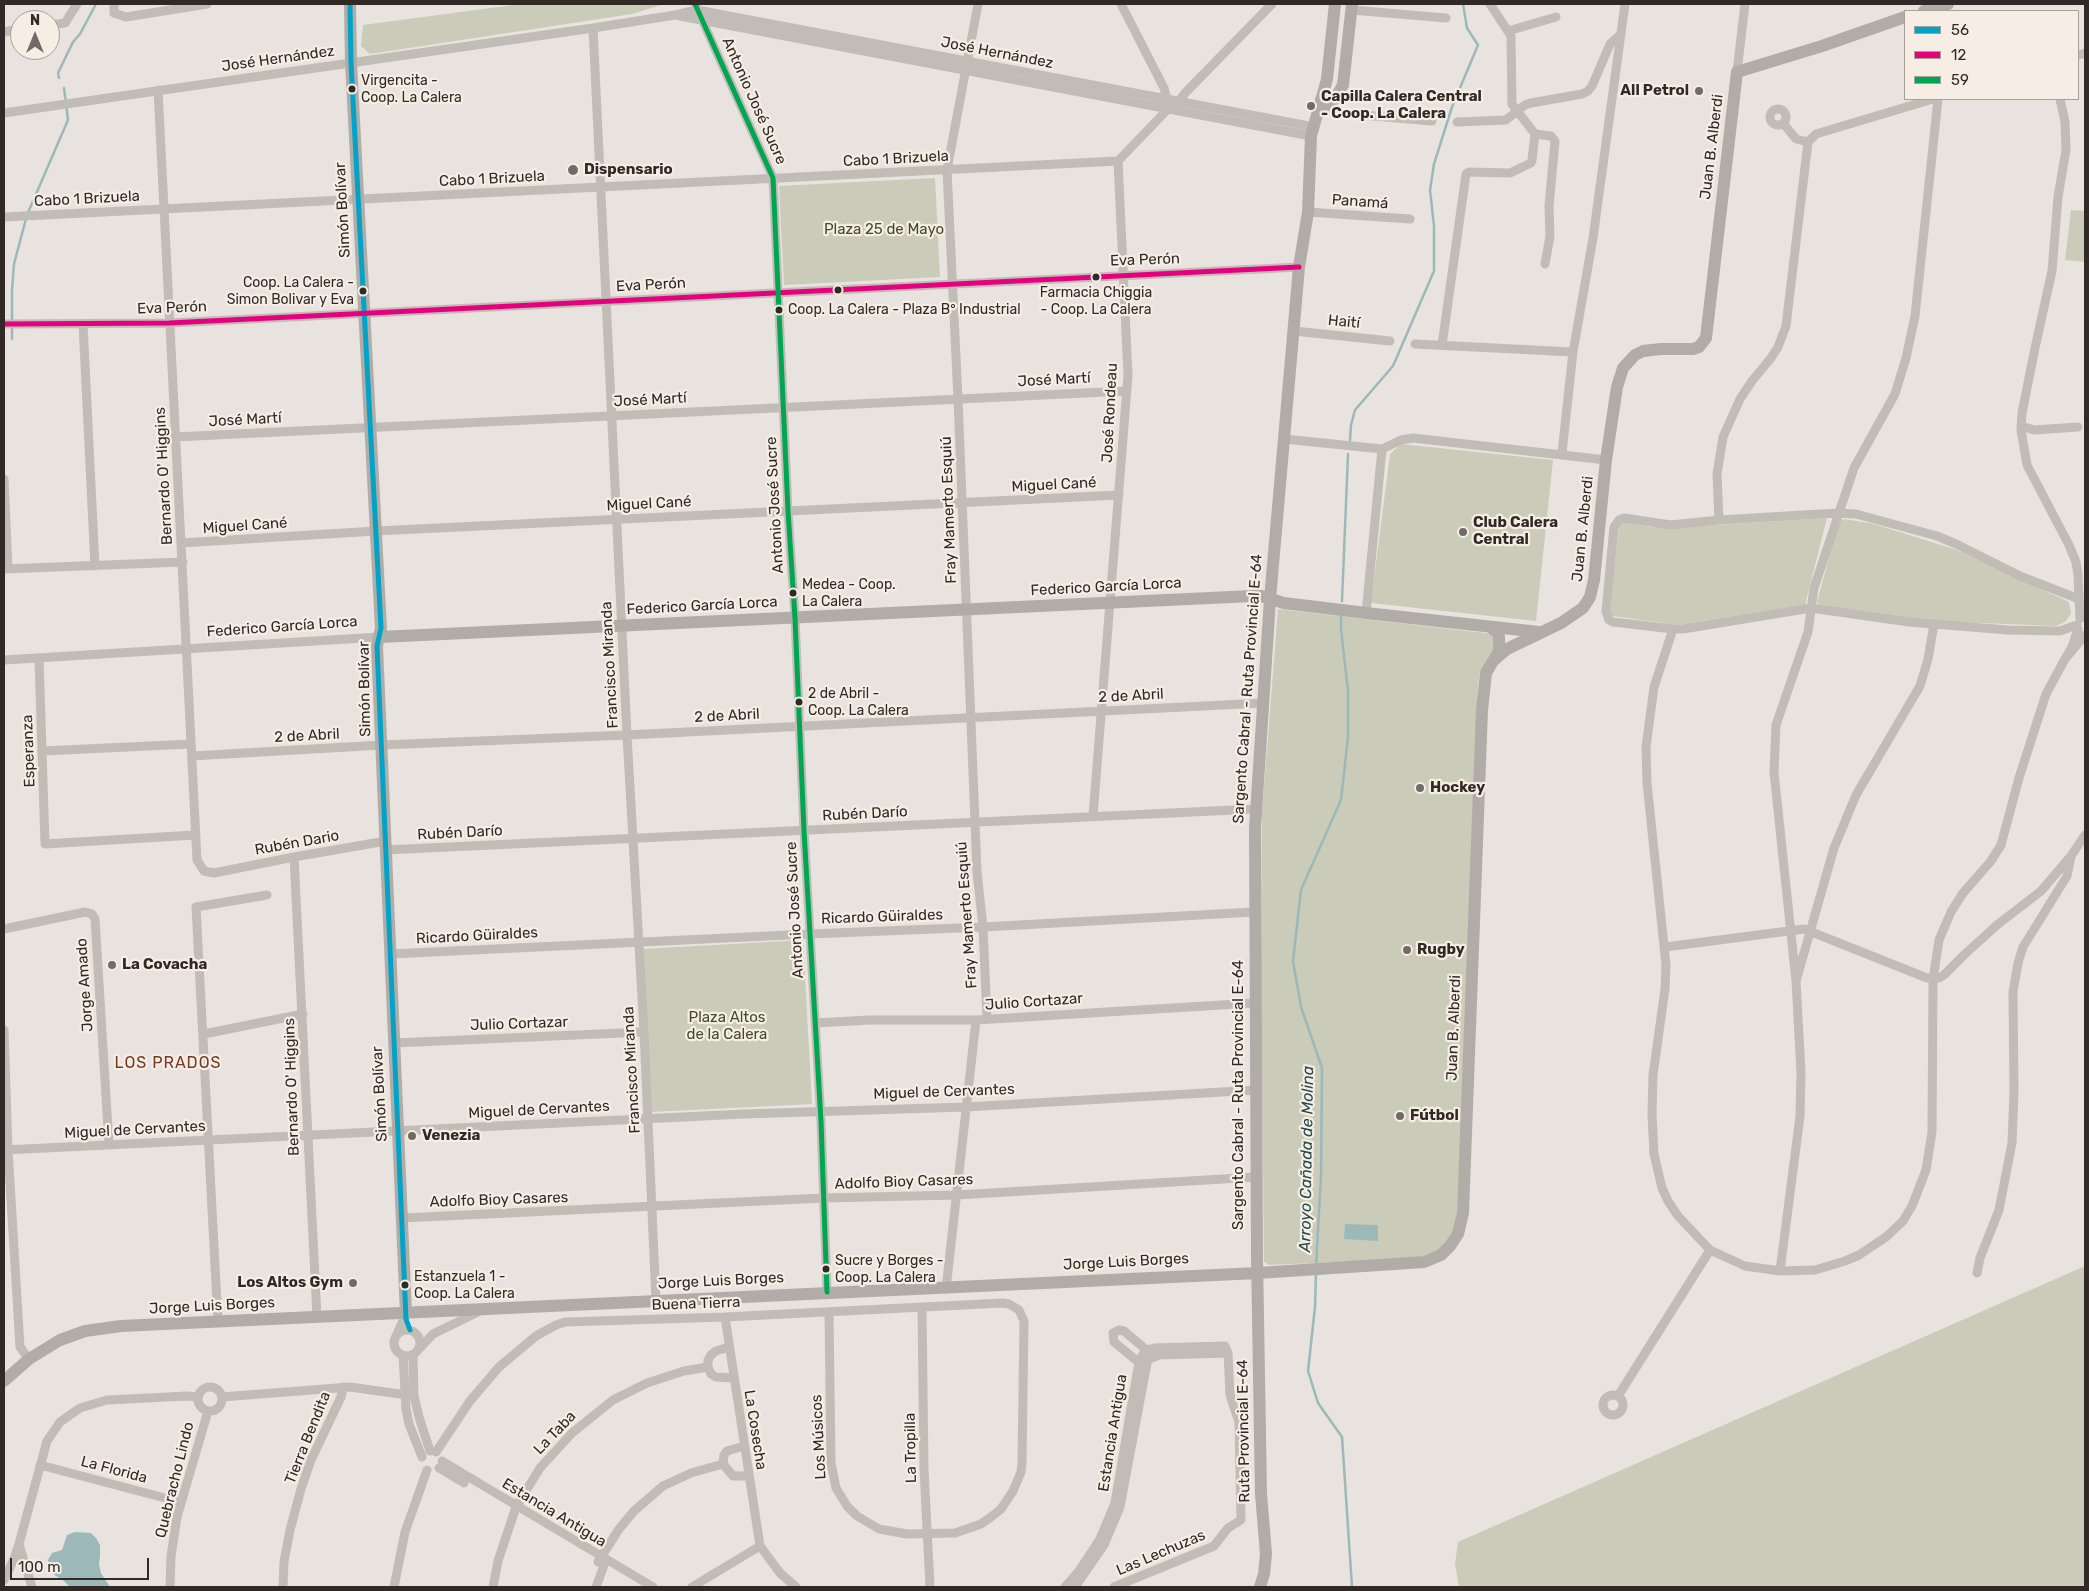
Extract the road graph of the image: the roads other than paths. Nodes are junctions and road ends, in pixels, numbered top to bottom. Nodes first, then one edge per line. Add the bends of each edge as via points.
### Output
1 (77, 4) edge
2 (207, 4) edge
3 (350, 4) edge
4 (978, 4) edge
5 (1122, 4) edge
6 (1272, 4) edge
7 (1335, 4) edge
8 (1490, 4) edge
9 (1625, 4) edge
10 (1745, 4) edge
11 (1948, 4) edge
12 (696, 7) edge
13 (1352, 7) edge
14 (114, 9) edge
15 (1927, 10) edge
16 (675, 15) junction
17 (1556, 17) dead end
18 (1904, 17) edge
19 (1446, 18) dead end
20 (701, 19) junction
21 (60, 24) edge
22 (592, 28) junction
23 (1508, 31) junction
24 (801, 34) junction
25 (1621, 34) junction
26 (968, 61) junction
27 (351, 63) junction
28 (965, 71) junction
29 (1737, 72) junction
30 (158, 90) junction
31 (1930, 100) edge
32 (1938, 100) edge
33 (2060, 100) edge
34 (1178, 102) junction
35 (1168, 104) junction
36 (1319, 110) junction
37 (1518, 112) junction
38 (4, 113) edge
39 (1432, 121) dead end
40 (1457, 122) dead end
41 (1783, 123) dead end
42 (1312, 131) junction
43 (1535, 134) junction
44 (1808, 142) junction
45 (1118, 161) junction
46 (947, 170) junction
47 (773, 178) junction
48 (600, 187) junction
49 (360, 199) junction
50 (164, 209) junction
51 (1308, 212) junction
52 (4, 216) edge
53 (1410, 220) dead end
54 (1545, 264) dead end
55 (1299, 268) junction
56 (1124, 275) junction
57 (951, 284) junction
58 (778, 292) junction
59 (605, 300) junction
60 (365, 312) junction
61 (169, 322) junction
62 (4, 324) edge
63 (82, 324) junction
64 (1294, 331) junction
65 (1390, 341) dead end
66 (1415, 344) dead end
67 (1442, 346) junction
68 (1573, 352) junction
69 (1126, 391) junction
70 (958, 399) junction
71 (784, 408) junction
72 (612, 416) junction
73 (2022, 426) junction
74 (2078, 427) dead end
75 (370, 428) junction
76 (175, 437) junction
77 (1284, 439) junction
78 (1382, 449) junction
79 (1562, 454) junction
80 (1606, 460) junction
81 (4, 479) edge
82 (1119, 495) junction
83 (961, 503) junction
84 (788, 511) junction
85 (1838, 513) junction
86 (617, 520) junction
87 (1719, 520) junction
88 (376, 531) junction
89 (181, 543) junction
90 (183, 562) junction
91 (95, 566) junction
92 (6, 569) edge
93 (1270, 599) junction
94 (2079, 599) junction
95 (1111, 602) junction
96 (1811, 608) junction
97 (967, 610) junction
98 (1366, 613) junction
99 (795, 618) junction
100 (1934, 624) junction
101 (2082, 625) edge
102 (622, 627) junction
103 (1490, 627) junction
104 (1673, 629) junction
105 (1540, 632) junction
106 (380, 637) junction
107 (186, 649) junction
108 (39, 659) junction
109 (4, 660) edge
110 (1493, 661) junction
111 (1263, 703) junction
112 (1102, 711) junction
113 (971, 718) junction
114 (799, 727) junction
115 (627, 735) junction
116 (191, 744) junction
117 (382, 745) junction
118 (42, 751) junction
119 (192, 756) junction
120 (1256, 809) junction
121 (1093, 816) junction
122 (975, 822) junction
123 (804, 831) junction
124 (195, 835) junction
125 (2085, 835) edge
126 (633, 839) junction
127 (385, 846) junction
128 (2071, 856) junction
129 (294, 857) junction
130 (214, 873) joint
131 (267, 895) dead end
132 (1254, 912) junction
133 (983, 928) junction
134 (4, 929) edge
135 (1790, 929) junction
136 (1811, 931) junction
137 (810, 934) junction
138 (638, 943) junction
139 (1665, 947) junction
140 (390, 954) junction
141 (1933, 979) junction
142 (1796, 982) junction
143 (1254, 1003) junction
144 (303, 1014) junction
145 (987, 1018) junction
146 (976, 1020) junction
147 (815, 1023) junction
148 (4, 1030) edge
149 (644, 1032) junction
150 (204, 1034) junction
151 (394, 1043) junction
152 (1256, 1090) junction
153 (966, 1107) junction
154 (820, 1112) junction
155 (648, 1119) junction
156 (398, 1131) junction
157 (308, 1136) junction
158 (209, 1140) junction
159 (109, 1145) junction
160 (6, 1150) edge
161 (1256, 1177) junction
162 (957, 1195) junction
163 (824, 1198) junction
164 (653, 1208) junction
165 (402, 1218) junction
166 (1450, 1246) joint
167 (1710, 1250) junction
168 (1780, 1271) junction
169 (1258, 1273) junction
170 (1977, 1273) dead end
171 (946, 1289) junction
172 (827, 1292) junction
173 (656, 1301) junction
174 (1014, 1306) joint
175 (922, 1308) junction
176 (482, 1310) junction
177 (829, 1312) junction
178 (406, 1314) junction
179 (317, 1317) junction
180 (725, 1317) junction
181 (218, 1322) junction
182 (410, 1330) junction
183 (396, 1336) junction
184 (729, 1347) junction
185 (416, 1352) junction
186 (1149, 1353) junction
187 (403, 1355) junction
188 (29, 1359) junction
189 (1142, 1366) junction
190 (408, 1367) junction
191 (708, 1367) junction
192 (733, 1378) junction
193 (4, 1380) edge
194 (343, 1387) junction
195 (409, 1395) junction
196 (1618, 1396) dead end
197 (197, 1397) junction
198 (222, 1397) junction
199 (208, 1411) junction
200 (744, 1446) junction
201 (433, 1451) junction
202 (422, 1457) junction
203 (724, 1464) junction
204 (40, 1465) junction
205 (440, 1465) junction
206 (427, 1470) junction
207 (748, 1476) junction
208 (180, 1502) junction
209 (515, 1509) junction
210 (928, 1535) junction
211 (19, 1544) junction
212 (760, 1546) junction
213 (602, 1561) junction
214 (4, 1580) edge
215 (1071, 1586) edge
216 (32, 1587) edge
217 (170, 1587) edge
218 (283, 1587) edge
219 (394, 1587) edge
220 (493, 1587) edge
221 (596, 1587) edge
222 (641, 1587) edge
223 (653, 1587) edge
224 (692, 1587) edge
225 (796, 1587) edge
226 (930, 1587) edge
227 (1114, 1587) edge
228 (1260, 1587) edge

1 - 21 street via 65,23
2 - 14 street via 126,17
3 - 27 street, Simón Bolívar
4 - 26 street, Fray Mamerto Esquiú
5 - 35 street via 1164,88
6 - 34 street
7 - 36 street, Sargento Cabral - Ruta Provincial E-64 via 1329,68
8 - 23 street
9 - 25 street
10 - 29 street, Juan B. Alberdi
11 - 15 street
12 - 16 street, José Hernández
12 - 20 street, Antonio José Sucre
12 - 24 street, José Hernández
13 - 19 street
13 - 36 street via 1343,85 1335,99
16 - 20 street, José Hernández
16 - 22 street, José Hernández
17 - 23 street
18 - 29 street
20 - 24 street, José Hernández
20 - 47 street, Antonio José Sucre
22 - 27 street, José Hernández
22 - 48 street, Francisco Miranda
23 - 37 street via 1512,41 1512,104
24 - 26 street, José Hernández
24 - 28 street, José Hernández
25 - 37 street via 1610,44 1588,91 1524,105
25 - 68 street via 1593,238
26 - 28 street, Fray Mamerto Esquiú
26 - 35 street, José Hernández
27 - 30 street, José Hernández
27 - 49 street, Simón Bolívar
28 - 35 street, José Hernández
28 - 46 street, Fray Mamerto Esquiú
29 - 80 street, Juan B. Alberdi via 1706,338 1699,347 1651,349 1628,361 1617,387
30 - 38 street, José Hernández
30 - 50 street, Bernardo O' Higgins
31 - 44 street via 1816,134
32 - 85 street via 1914,316 1906,358 1895,394 1859,456
33 - 73 street via 2066,150 2058,197 2052,271
34 - 35 street
34 - 42 street
35 - 42 street, José Hernández
35 - 45 street
36 - 39 street
36 - 42 street, Sargento Cabral - Ruta Provincial E-64
37 - 40 street via 1506,120
37 - 43 street
41 - 44 street via 1796,139
42 - 51 street, Sargento Cabral - Ruta Provincial E-64
43 - 54 street via 1551,136 1555,141 1549,206 1550,236
43 - 67 street via 1531,163 1510,173 1466,174
44 - 87 street via 1786,326 1778,348 1740,399 1723,437 1716,490
45 - 46 street, Cabo 1 Brizuela
45 - 56 street, José Rondeau
46 - 47 street, Cabo 1 Brizuela
46 - 57 street, Fray Mamerto Esquiú
47 - 48 street, Cabo 1 Brizuela
47 - 58 street, Antonio José Sucre
48 - 49 street, Cabo 1 Brizuela
48 - 59 street, Francisco Miranda
49 - 50 street, Cabo 1 Brizuela
49 - 60 street, Simón Bolívar
50 - 52 street, Cabo 1 Brizuela
50 - 61 street, Bernardo O' Higgins
51 - 53 street, Panamá
51 - 55 street, Sargento Cabral - Ruta Provincial E-64
55 - 56 street, Eva Perón
55 - 64 street, Sargento Cabral - Ruta Provincial E-64
56 - 57 street, Eva Perón
56 - 69 street, José Rondeau
57 - 58 street, Eva Perón
57 - 70 street, Fray Mamerto Esquiú
58 - 59 street, Eva Perón
58 - 71 street, Antonio José Sucre
59 - 60 street, Eva Perón
59 - 72 street, Francisco Miranda
60 - 61 street, Eva Perón
60 - 75 street, Simón Bolívar
61 - 63 street, Eva Perón
61 - 76 street, Bernardo O' Higgins
62 - 63 street, Eva Perón
63 - 91 street
64 - 65 street, Haití
64 - 77 street, Sargento Cabral - Ruta Provincial E-64
66 - 67 street
67 - 68 street
68 - 79 street
69 - 70 street, José Martí
69 - 82 street, José Rondeau
70 - 71 street, José Martí
70 - 83 street, Fray Mamerto Esquiú
71 - 72 street, José Martí
71 - 84 street, Antonio José Sucre
72 - 75 street, José Martí
72 - 86 street, Francisco Miranda
73 - 74 street via 2034,430
73 - 94 street via 2027,464 2073,554
75 - 76 street, José Martí
75 - 88 street, Simón Bolívar
76 - 89 street, Bernardo O' Higgins
77 - 78 street
77 - 93 street, Sargento Cabral - Ruta Provincial E-64
78 - 79 street via 1413,438
78 - 98 street
79 - 80 street
80 - 105 street, Juan B. Alberdi via 1590,597 1578,612
81 - 92 street
82 - 83 street, Miguel Cané
82 - 95 street, José Rondeau
83 - 84 street, Miguel Cané
83 - 97 street, Fray Mamerto Esquiú
84 - 86 street, Miguel Cané
84 - 99 street, Antonio José Sucre
85 - 87 street
85 - 94 street via 1873,518 1937,536 2020,576
85 - 96 street via 1814,588
86 - 88 street, Miguel Cané
86 - 102 street, Francisco Miranda
87 - 104 street via 1664,525 1624,518 1614,527 1606,616 1613,622
88 - 89 street, Miguel Cané
88 - 106 street, Simón Bolívar
89 - 90 street, Bernardo O' Higgins
90 - 91 street
90 - 107 street, Bernardo O' Higgins
91 - 92 street
93 - 95 street, Federico García Lorca via 1252,596
93 - 98 street, Federico García Lorca
93 - 111 street, Sargento Cabral - Ruta Provincial E-64
94 - 101 street
95 - 97 street, Federico García Lorca
95 - 112 street, José Rondeau
96 - 100 street
96 - 104 street
96 - 135 street via 1808,632 1774,734 1774,772
97 - 99 street, Federico García Lorca
97 - 113 street, Fray Mamerto Esquiú
98 - 103 street, Federico García Lorca
99 - 102 street, Federico García Lorca
99 - 114 street, Antonio José Sucre
100 - 101 street via 2060,631
100 - 136 street via 1920,686 1856,795 1839,834
101 - 141 street via 2046,694 2001,845 1951,912 1939,940
102 - 106 street, Federico García Lorca
102 - 115 street, Francisco Miranda
103 - 105 street, Federico García Lorca
103 - 110 street via 1498,633 1500,643
104 - 139 street via 1654,687 1646,747
105 - 110 street, Juan B. Alberdi via 1507,649
106 - 107 street, Federico García Lorca
106 - 117 street, Simón Bolívar via 377,646
107 - 108 street, Federico García Lorca
107 - 116 street, Bernardo O' Higgins
108 - 109 street, Federico García Lorca
108 - 118 street, Esperanza
110 - 166 street, Juan B. Alberdi via 1485,678 1482,710 1463,1214 1461,1226
111 - 112 street, 2 de Abril
111 - 120 street, Sargento Cabral - Ruta Provincial E-64
112 - 113 street, 2 de Abril
112 - 121 street, José Rondeau
113 - 114 street, 2 de Abril
113 - 122 street, Fray Mamerto Esquiú
114 - 115 street, 2 de Abril
114 - 123 street, Antonio José Sucre
115 - 117 street, 2 de Abril
115 - 126 street, Francisco Miranda
116 - 118 street
116 - 119 street, Bernardo O' Higgins
117 - 119 street, 2 de Abril
117 - 127 street, Simón Bolívar
118 - 124 street, Esperanza via 45,844
119 - 124 street, Bernardo O' Higgins
120 - 121 street, Rubén Darío
120 - 132 street, Sargento Cabral - Ruta Provincial E-64
121 - 122 street, Rubén Darío
122 - 123 street, Rubén Darío
122 - 133 street, Fray Mamerto Esquiú
123 - 126 street, Rubén Darío
123 - 137 street, Antonio José Sucre
124 - 130 street, Bernardo O' Higgins via 197,860 204,871
125 - 128 street
126 - 127 street, Rubén Darío
126 - 138 street, Francisco Miranda
127 - 129 street, Rubén Dario
127 - 140 street, Simón Bolívar
128 - 141 street via 2041,891 1997,925 1944,976
128 - 170 street via 2067,876 2023,947 2016,970 2012,1143 1999,1210
129 - 130 street, Rubén Dario
129 - 144 street, Bernardo O' Higgins
131 - 150 street via 196,907
132 - 133 street, Ricardo Güiraldes
132 - 143 street, Sargento Cabral - Ruta Provincial E-64
133 - 137 street, Ricardo Güiraldes
133 - 145 street, Fray Mamerto Esquiú
134 - 159 street, Jorge Amado via 85,912 95,919
135 - 136 street
135 - 139 street
135 - 142 street
136 - 141 street
136 - 142 street
137 - 138 street, Ricardo Güiraldes
137 - 147 street, Antonio José Sucre
138 - 140 street, Ricardo Güiraldes
138 - 149 street, Francisco Miranda
139 - 167 street via 1666,989 1652,1098 1654,1154 1668,1201
140 - 151 street, Simón Bolívar
141 - 168 street via 1932,1132 1926,1170 1912,1206 1903,1221 1886,1237 1859,1255 1815,1270
142 - 168 street via 1800,1116
143 - 145 street, Julio Cortazar
143 - 152 street, Sargento Cabral - Ruta Provincial E-64
144 - 150 street
144 - 157 street, Bernardo O' Higgins
145 - 146 street, Julio Cortazar
146 - 147 street, Julio Cortazar
146 - 153 street
147 - 154 street, Antonio José Sucre
148 - 160 street
149 - 151 street, Julio Cortazar
149 - 155 street, Francisco Miranda
150 - 158 street
151 - 156 street, Simón Bolívar
152 - 153 street, Miguel de Cervantes
152 - 161 street, Sargento Cabral - Ruta Provincial E-64
153 - 154 street, Miguel de Cervantes
153 - 162 street
154 - 155 street, Miguel de Cervantes
154 - 163 street, Antonio José Sucre
155 - 156 street, Miguel de Cervantes
155 - 164 street, Francisco Miranda
156 - 157 street, Miguel de Cervantes
156 - 165 street, Simón Bolívar
157 - 158 street, Miguel de Cervantes
157 - 179 street, Bernardo O' Higgins
158 - 159 street, Miguel de Cervantes
158 - 181 street
159 - 160 street, Miguel de Cervantes
160 - 188 street via 20,1347
161 - 162 street, Adolfo Bioy Casares
161 - 169 street, Sargento Cabral - Ruta Provincial E-64
162 - 163 street, Adolfo Bioy Casares
162 - 171 street
163 - 164 street, Adolfo Bioy Casares
163 - 172 street, Antonio José Sucre
164 - 165 street, Adolfo Bioy Casares
164 - 173 street, Francisco Miranda
165 - 178 street, Simón Bolívar
166 - 169 street, Jorge Luis Borges via 1441,1255 1424,1262
167 - 168 street via 1745,1266
167 - 196 street
169 - 171 street, Jorge Luis Borges
169 - 228 street, Ruta Provincial E-64 via 1261,1485 1266,1554
171 - 172 street, Jorge Luis Borges
172 - 173 street, Jorge Luis Borges
173 - 176 street, Jorge Luis Borges
174 - 175 street, Buena Tierra via 1003,1303
174 - 210 street, Los Músicos via 1024,1321 1023,1453 1018,1481 1001,1509 981,1524 955,1533
175 - 177 street, Buena Tierra
175 - 210 street, La Tropilla
176 - 178 street, Jorge Luis Borges
176 - 185 street via 433,1334
177 - 180 street, Buena Tierra
177 - 210 street, Los Músicos via 831,1463 836,1488 857,1516 879,1529
178 - 179 street, Jorge Luis Borges
178 - 182 street, Simón Bolívar
178 - 183 street, Simón Bolívar
179 - 181 street, Jorge Luis Borges
180 - 184 street, La Cosecha
180 - 201 street, Buena Tierra via 564,1322 556,1325 536,1336 499,1367
181 - 188 street, Jorge Luis Borges via 121,1326 85,1331 60,1340
182 - 183 street via 402,1330
182 - 185 street via 420,1337
183 - 187 street via 394,1345
184 - 191 street via 711,1355
184 - 192 street, La Cosecha
185 - 187 street
185 - 190 street
186 - 189 street, Estancia Antigua
186 - 189 street via 1124,1331 1113,1333 1114,1342
186 - 227 street, Las Lechuzas via 1227,1349 1229,1389 1239,1422 1241,1520 1228,1528 1214,1546
187 - 190 street
188 - 193 street, Jorge Luis Borges
189 - 215 street, Estancia Antigua via 1116,1503 1100,1539
190 - 195 street
191 - 192 street via 716,1377
191 - 209 street, La Taba via 647,1383 613,1400 556,1450 540,1468
192 - 200 street, La Cosecha
194 - 195 street
194 - 198 street
194 - 218 street, Tierra Bendita via 311,1460 296,1506
195 - 201 street
195 - 202 street via 409,1424
197 - 198 street via 201,1390 212,1387
197 - 199 street via 201,1407
197 - 204 street via 108,1400 80,1408 52,1432
198 - 199 street via 218,1408
199 - 208 street, Quebracho Lindo
200 - 203 street via 727,1451
200 - 207 street, La Cosecha
201 - 202 street
201 - 205 street via 440,1456
202 - 206 street
203 - 207 street via 733,1476
203 - 213 street via 691,1473 663,1486 634,1511
204 - 208 street, La Florida
204 - 211 street
205 - 206 street via 433,1471
205 - 209 street, Estancia Antigua
206 - 219 street via 405,1532
207 - 212 street, La Cosecha
208 - 217 street, Quebracho Lindo
209 - 213 street, Estancia Antigua
209 - 220 street, La Taba
210 - 226 street, La Tropilla
211 - 214 street
211 - 216 street
212 - 224 street
212 - 225 street, La Cosecha via 780,1573
213 - 221 street
213 - 222 street, Estancia Antigua
213 - 223 street, Estancia Antigua

